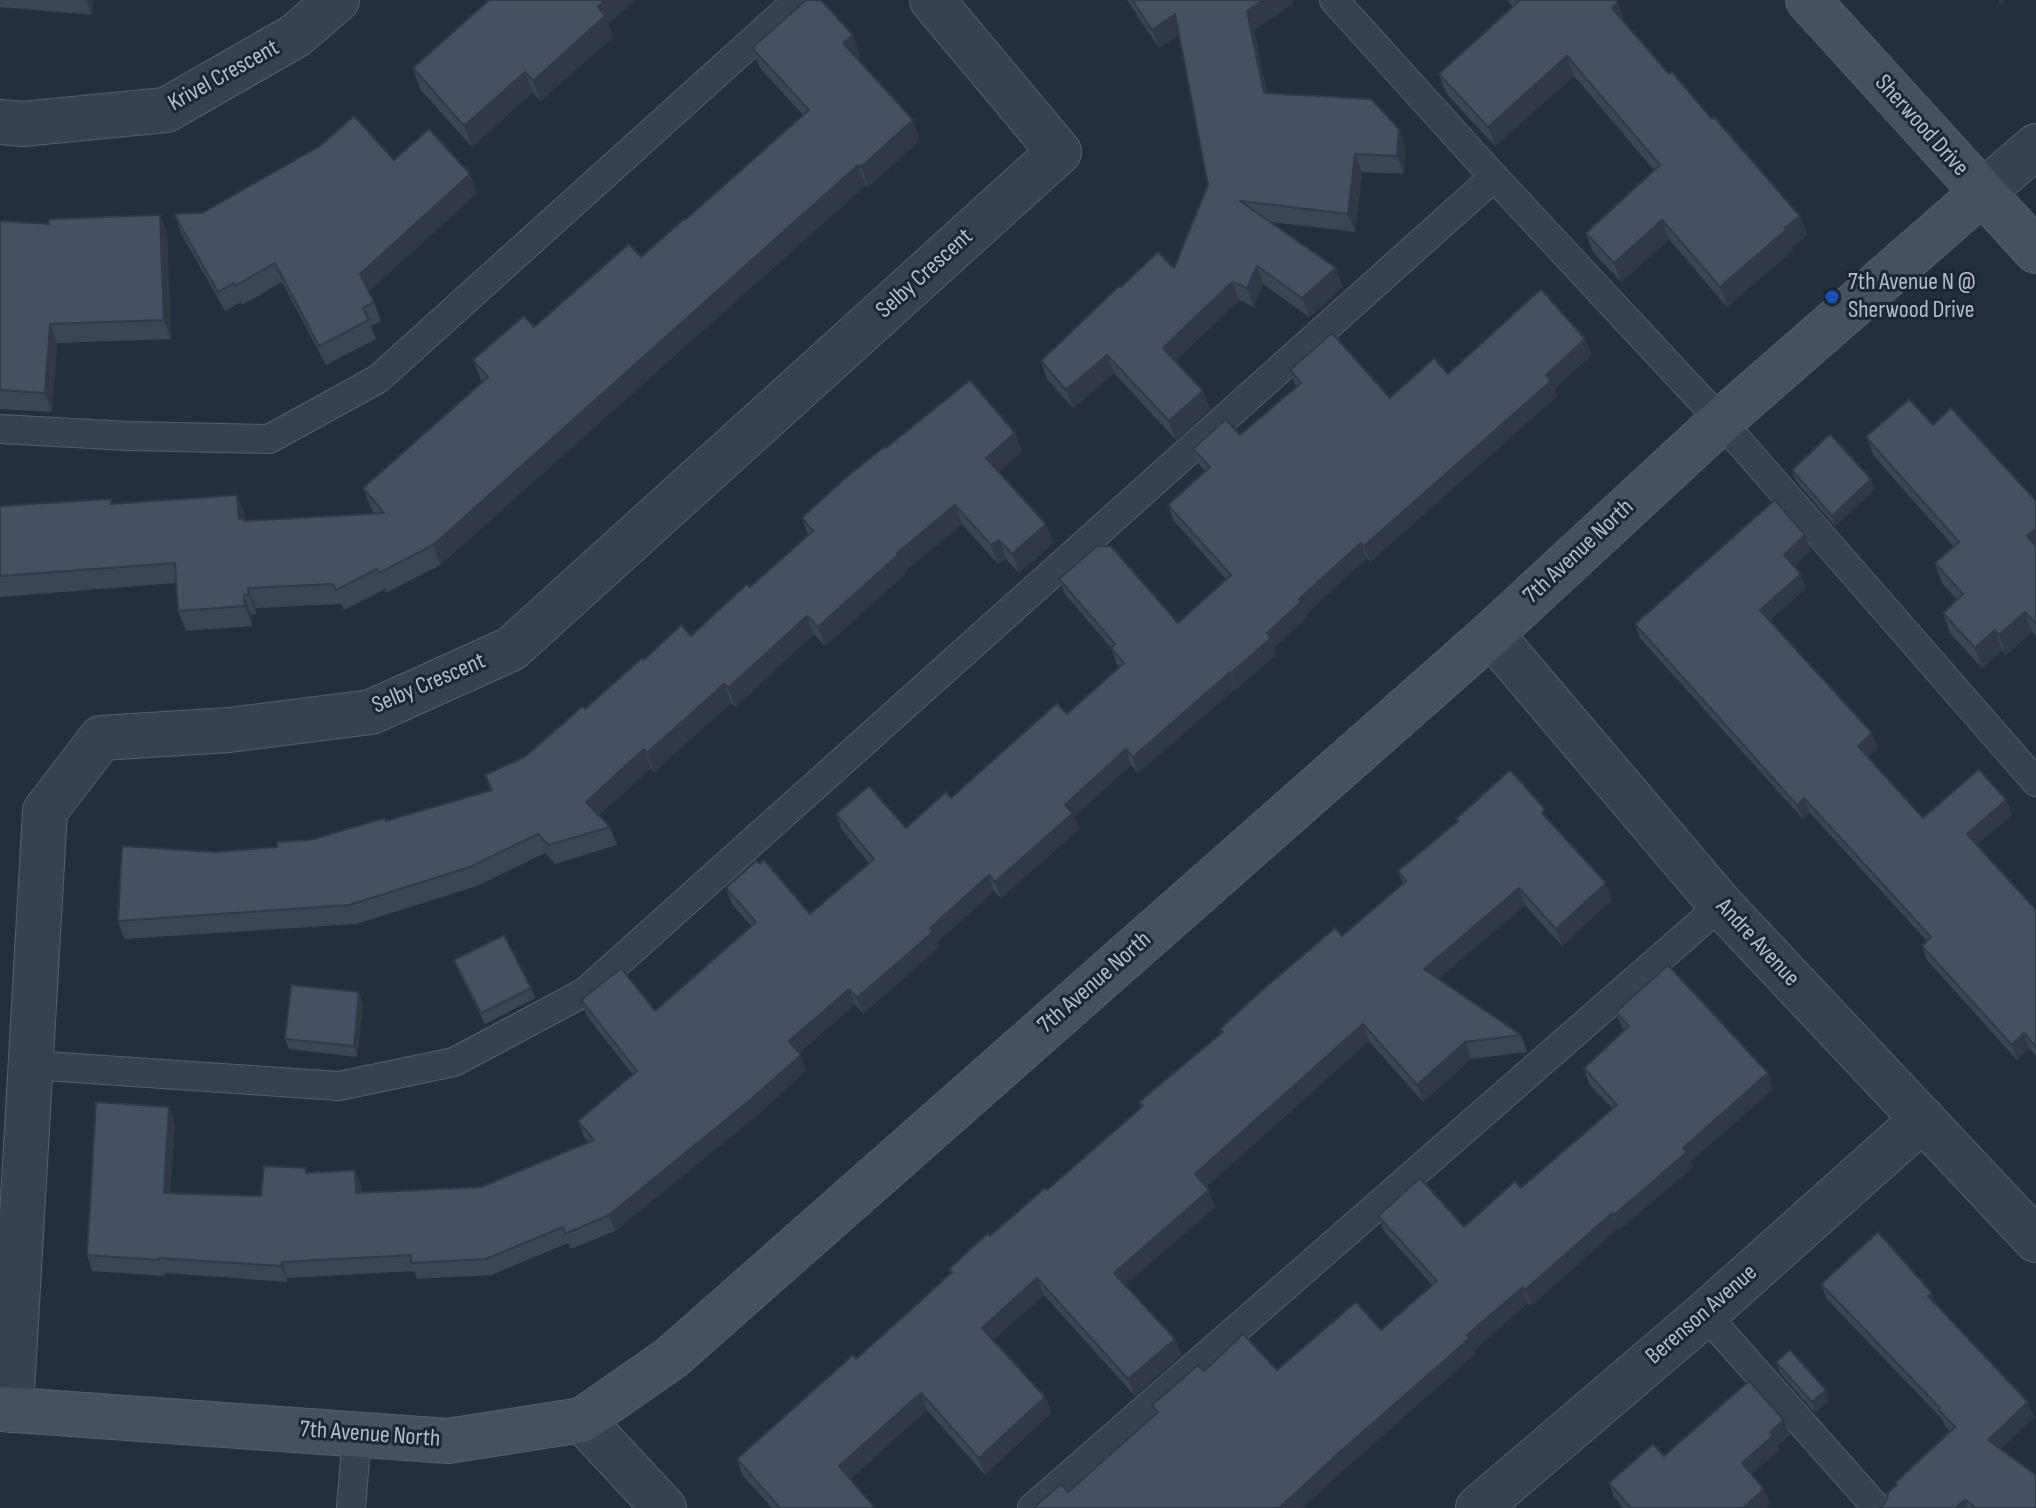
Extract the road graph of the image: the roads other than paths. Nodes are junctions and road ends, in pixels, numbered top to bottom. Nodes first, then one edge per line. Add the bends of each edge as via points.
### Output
1 (337, 0) edge
2 (798, 0) edge
3 (932, 0) edge
4 (1334, 0) edge
5 (1808, 0) edge
6 (0, 122) edge
7 (2036, 146) edge
8 (1494, 177) junction
9 (1982, 193) junction
10 (2036, 251) edge
11 (1721, 421) junction
12 (0, 429) edge
13 (1491, 634) junction
14 (2036, 782) edge
15 (1721, 905) junction
16 (31, 1065) junction
17 (1923, 1119) junction
18 (2036, 1240) edge
19 (1705, 1314) junction
20 (6, 1409) edge
21 (582, 1420) junction
22 (357, 1434) junction
23 (351, 1508) edge
24 (664, 1508) edge
25 (1032, 1508) edge
26 (1478, 1508) edge
27 (1877, 1508) edge

1 - 6 street, Krivel Crescent via 295,36 166,110
2 - 12 lane via 378,379 269,439
3 - 16 street, Selby Crescent via 1059,152 511,649 371,712 229,730 101,738 45,811
4 - 8 lane
5 - 9 street, Sherwood Drive
7 - 9 street, 7th Avenue North
8 - 11 lane
8 - 16 lane via 585,992 454,1062 339,1086
9 - 10 street, Sherwood Drive
9 - 11 street, 7th Avenue North
11 - 13 street, 7th Avenue North
11 - 14 lane
13 - 15 street, Andre Avenue
13 - 21 street, 7th Avenue North via 671,1358
15 - 17 street, Andre Avenue
15 - 25 lane
16 - 20 street, Selby Crescent
17 - 18 street, Andre Avenue
17 - 19 street, Berenson Avenue
19 - 26 street, Berenson Avenue
19 - 27 lane
20 - 22 street, 7th Avenue North
21 - 22 street, 7th Avenue North via 448,1441
21 - 24 street
22 - 23 lane

